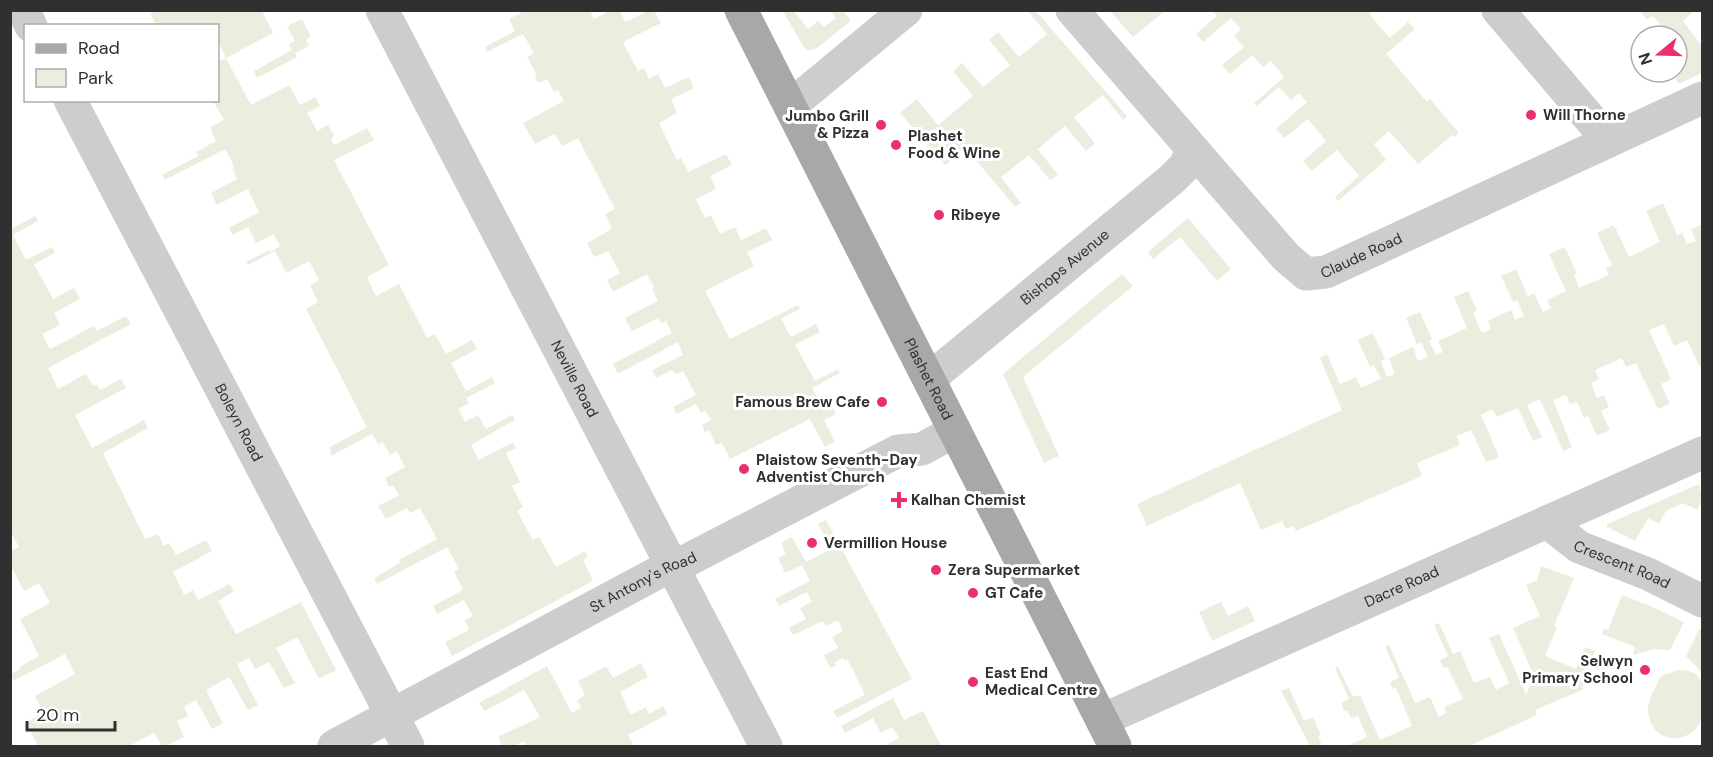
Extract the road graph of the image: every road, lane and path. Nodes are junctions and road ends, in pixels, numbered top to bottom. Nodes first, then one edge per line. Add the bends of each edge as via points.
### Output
1 (23, 10) edge
2 (382, 10) edge
3 (741, 10) edge
4 (906, 10) edge
5 (1072, 10) edge
6 (1498, 10) edge
7 (30, 24) edge
8 (1702, 98) edge
9 (71, 102) edge
10 (790, 106) junction
11 (1609, 141) junction
12 (1192, 150) junction
13 (929, 379) junction
14 (955, 431) junction
15 (1702, 453) edge
16 (1547, 522) junction
17 (672, 565) junction
18 (1702, 601) edge
19 (392, 716) junction
20 (1108, 734) edge
21 (334, 747) edge
22 (408, 747) edge
23 (766, 747) edge

1 - 7 street
2 - 17 street, Neville Road
3 - 10 main road, Plashet Road
4 - 10 street
5 - 12 street, Claude Road
6 - 11 street
8 - 11 street, Claude Road
9 - 19 street, Boleyn Road
10 - 13 main road, Plashet Road
11 - 12 street, Claude Road via 1326,272 1306,274
12 - 13 street, Bishops Avenue via 1185,166 1172,179
13 - 14 main road, Plashet Road
14 - 17 street, St Antony's Road via 922,449 898,451
14 - 20 main road, Plashet Road
15 - 16 street, Dacre Road
16 - 18 street, Crescent Road via 1578,547 1648,574
16 - 20 street, Dacre Road
17 - 19 street, St Antony's Road
17 - 23 street, Neville Road
19 - 21 street, St Antony's Road
19 - 22 street, Boleyn Road

